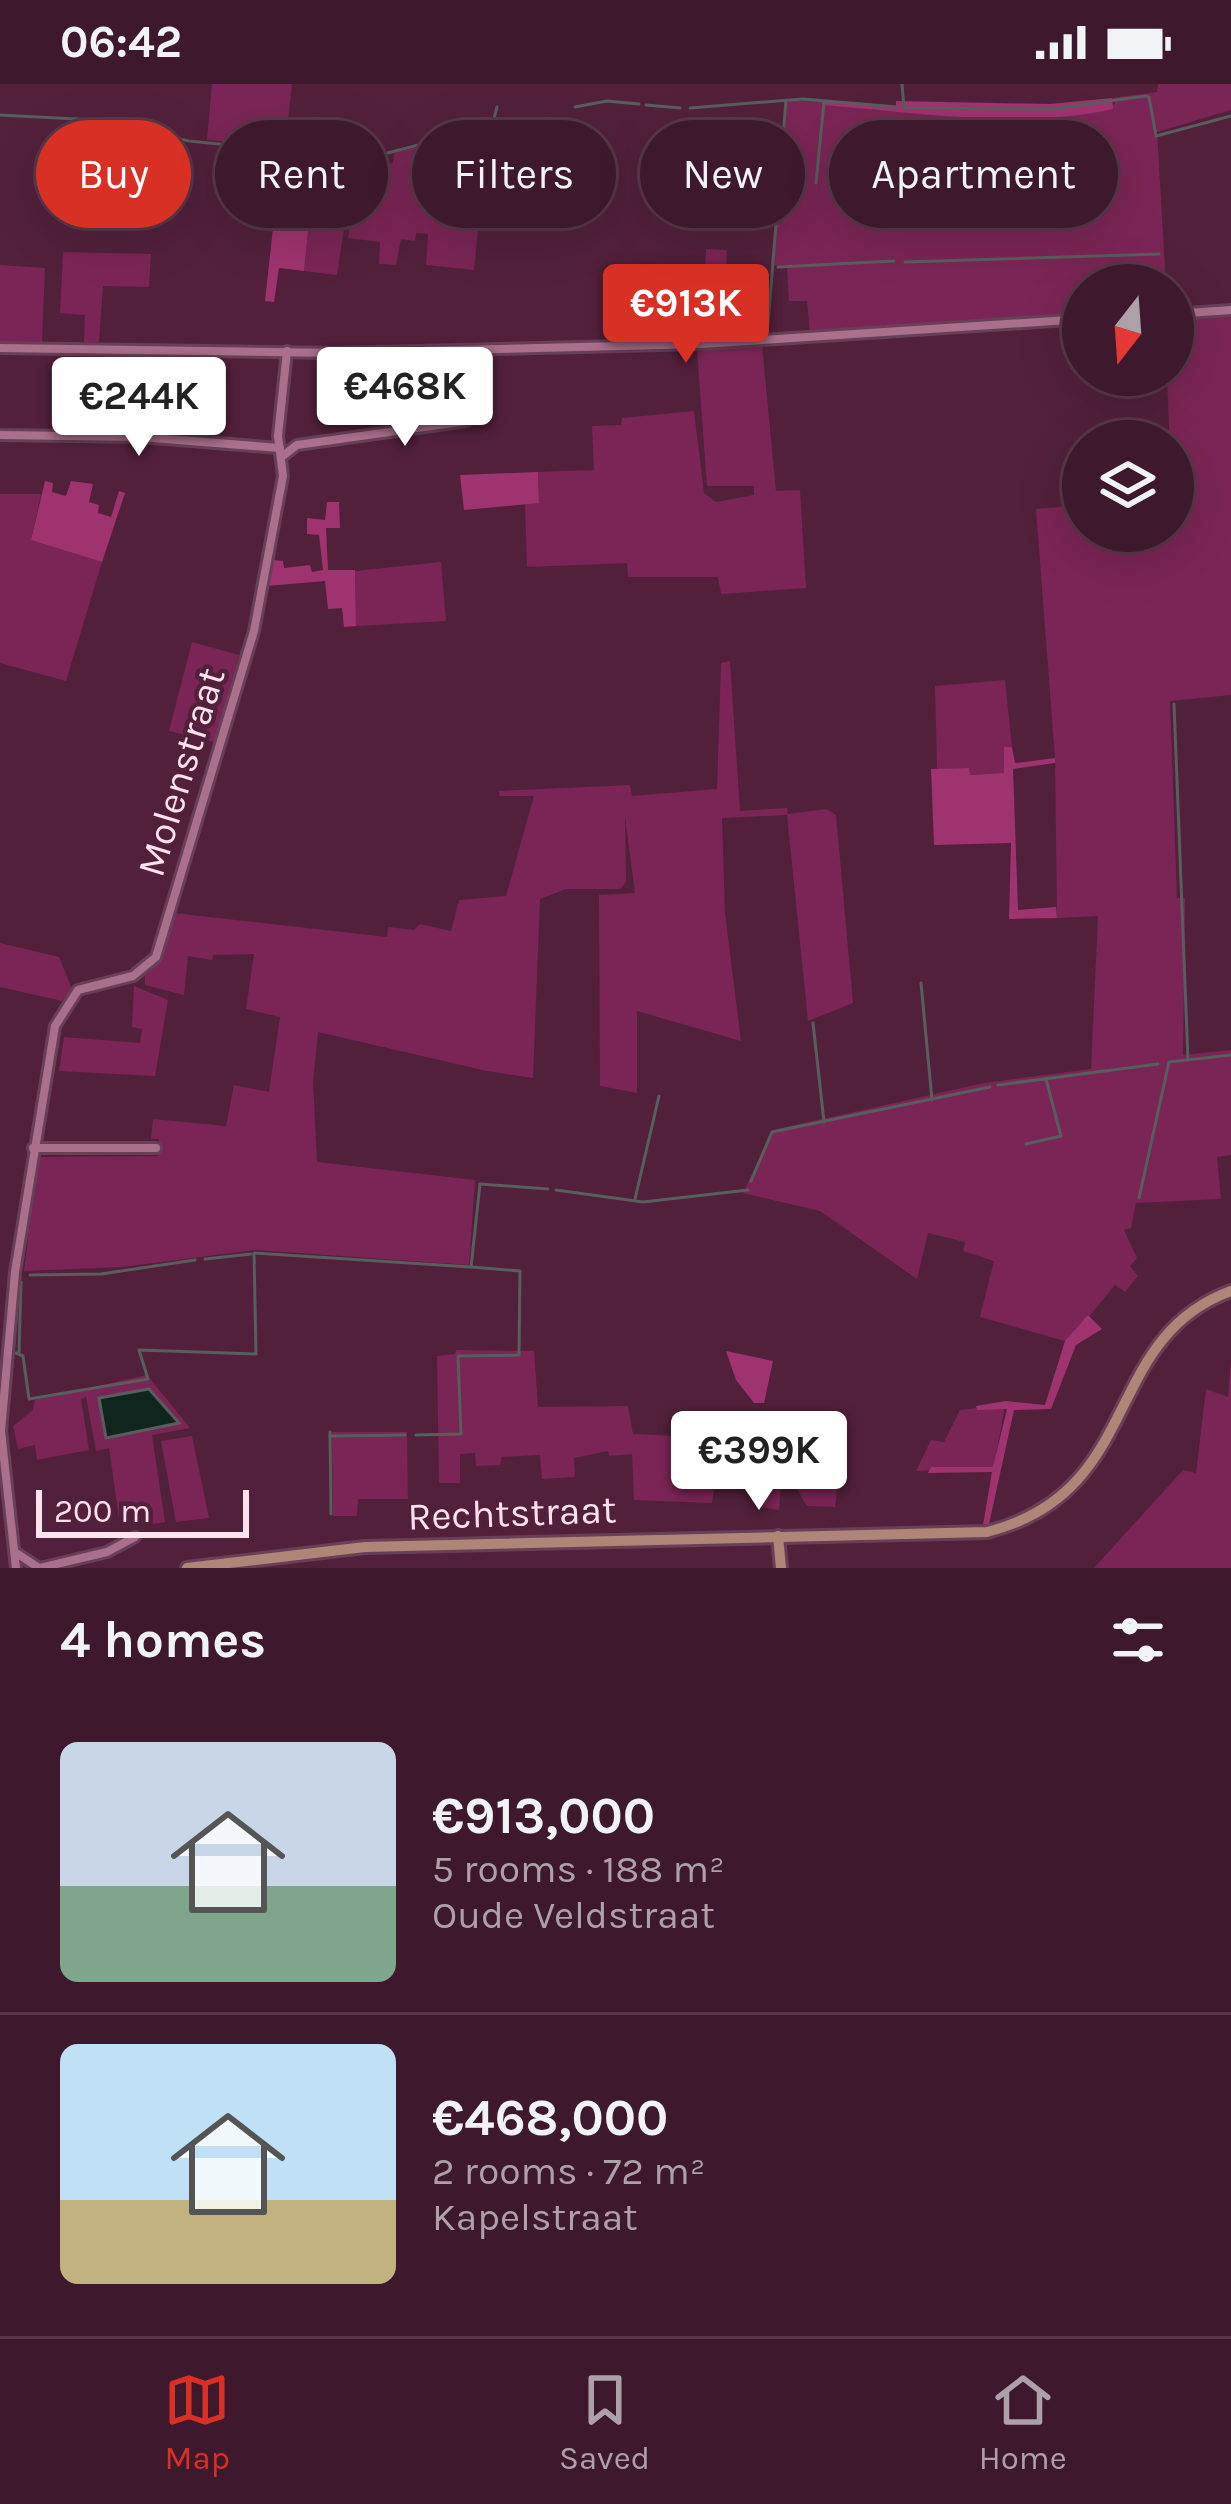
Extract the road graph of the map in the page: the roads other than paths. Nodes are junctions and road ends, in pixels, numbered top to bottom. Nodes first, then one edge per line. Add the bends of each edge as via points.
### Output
1 (1231, 310) edge
2 (1194, 313) edge
3 (1062, 320) edge
4 (0, 348) edge
5 (287, 351) junction
6 (467, 421) dead end
7 (0, 435) edge
8 (282, 451) junction
9 (33, 1148) junction
10 (156, 1148) dead end
11 (1231, 1291) edge
12 (778, 1536) junction
13 (135, 1537) dead end
14 (18, 1554) junction
15 (16, 1568) edge
16 (39, 1568) edge
17 (187, 1568) edge
18 (781, 1568) edge

1 - 2 street
3 - 5 street via 698,344
4 - 5 street
5 - 8 street, Molenstraat
6 - 8 street
7 - 8 street
8 - 9 street, Molenstraat via 254,631 157,957 145,971 69,997 55,1026
9 - 10 street
9 - 14 street, Molenstraat via 1,1431
11 - 12 street, Rechtstraat via 1187,1313 1160,1342 1102,1452 1081,1479 1023,1522 987,1532
12 - 17 street, Rechtstraat via 365,1547
12 - 18 street
13 - 16 street
14 - 15 street, Molenstraat
14 - 16 street

